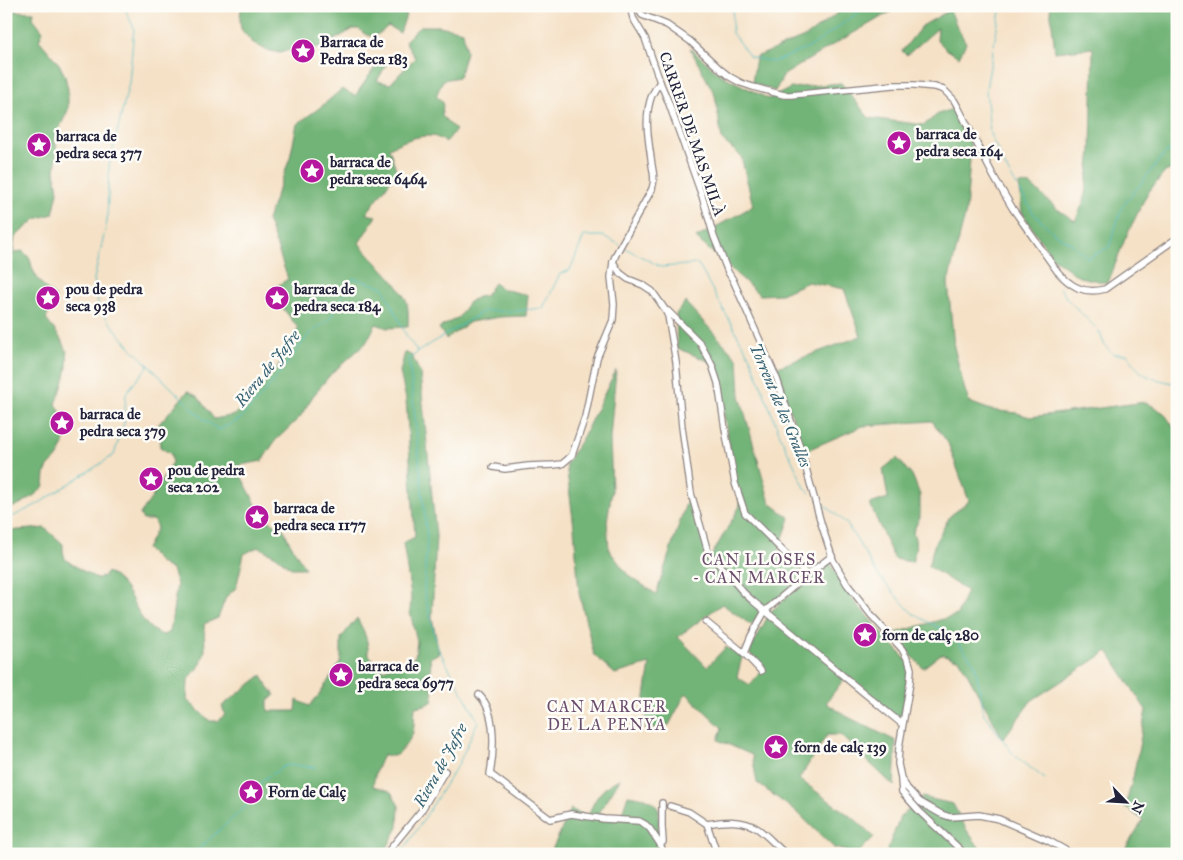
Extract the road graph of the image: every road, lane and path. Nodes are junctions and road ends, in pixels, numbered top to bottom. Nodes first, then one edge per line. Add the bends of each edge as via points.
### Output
1 (630, 6) edge
2 (637, 6) edge
3 (660, 82) junction
4 (1177, 238) edge
5 (613, 262) junction
6 (664, 308) junction
7 (493, 467) dead end
8 (832, 556) junction
9 (807, 575) junction
10 (766, 611) junction
11 (706, 622) dead end
12 (744, 653) junction
13 (761, 671) dead end
14 (479, 695) dead end
15 (902, 724) junction
16 (445, 771) dead end
17 (901, 778) junction
18 (662, 803) dead end
19 (670, 806) dead end
20 (708, 824) junction
21 (660, 844) junction
22 (386, 854) edge
23 (664, 854) edge
24 (717, 854) edge
25 (786, 854) edge
26 (965, 854) edge
27 (1072, 854) edge

1 - 3 street, CARRER DE MAS MILÀ
2 - 4 street via 642,15 667,25 690,41 730,77 754,87 784,95 903,84 944,90 958,106 1013,209 1057,271 1075,287 1092,291 1105,289
3 - 5 street via 652,96 647,117 655,179
3 - 8 street, CARRER DE MAS MILÀ via 688,154 714,237 777,379
5 - 6 street via 628,279 648,288
5 - 7 street via 613,320 597,358 574,450 568,460 553,466 506,470
6 - 9 street via 700,343 712,364 735,483 745,513
6 - 10 street via 676,362 691,493 708,552 744,593
8 - 9 street
8 - 15 street, CARRER DE MAS MILÀ via 847,584 902,649 909,662 910,683
9 - 10 street
10 - 12 street
10 - 15 street
11 - 12 street
12 - 13 street
14 - 21 street via 492,723 490,774 550,819 571,814 639,821
15 - 17 street, CARRER DE MAS MILÀ via 898,764
16 - 22 street via 421,811
17 - 26 street, CARRER DE MAS MILÀ via 902,792
17 - 27 street via 920,802 941,814 1000,819
18 - 21 street via 663,842
19 - 20 street via 689,812
20 - 24 street
20 - 25 street via 743,822 758,829
21 - 23 street

